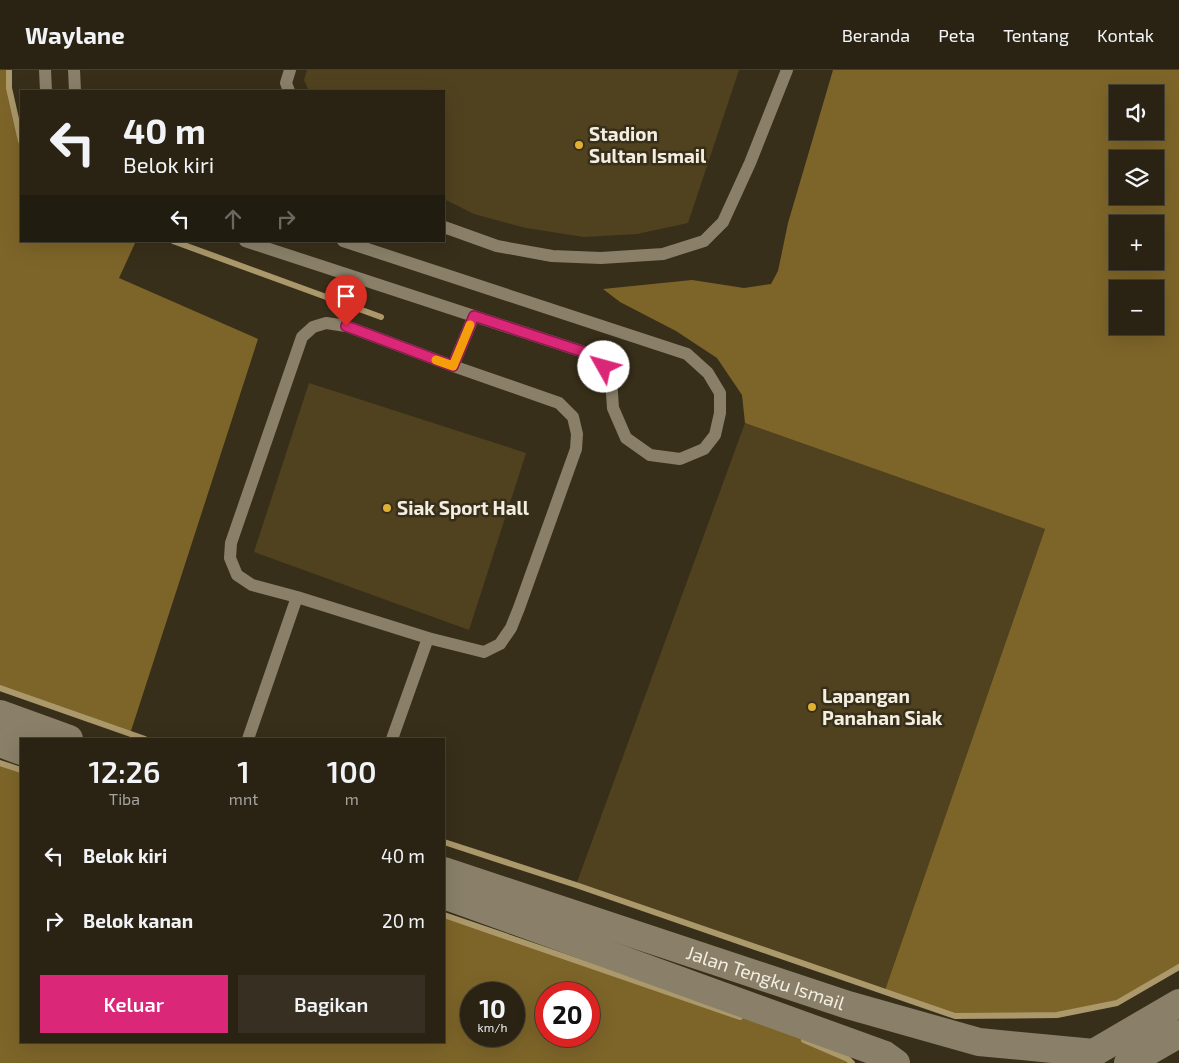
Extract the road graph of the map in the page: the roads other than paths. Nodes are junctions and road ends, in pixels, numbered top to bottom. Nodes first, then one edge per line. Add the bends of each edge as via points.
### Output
1 (45, 70) edge
2 (74, 70) edge
3 (290, 70) edge
4 (787, 70) edge
5 (46, 90) edge
6 (75, 90) edge
7 (289, 90) edge
8 (445, 226) edge
9 (248, 242) edge
10 (346, 242) edge
11 (474, 316) junction
12 (453, 366) junction
13 (297, 597) junction
14 (428, 638) junction
15 (0, 714) edge
16 (66, 738) edge
17 (248, 738) edge
18 (392, 738) edge
19 (0, 743) edge
20 (20, 750) edge
21 (445, 871) edge
22 (445, 894) edge
23 (1179, 1003) edge
24 (1179, 1034) edge
25 (1085, 1058) edge
26 (896, 1063) edge
27 (1128, 1063) edge

1 - 5 lane
2 - 6 lane
3 - 7 lane via 286,83
4 - 8 lane via 723,222 704,241 662,254 600,258 552,256 497,246
9 - 11 lane
10 - 11 lane via 687,354 708,372 720,392 715,435 704,449 680,459 650,455 626,438 613,408 611,378 596,356
11 - 12 lane
12 - 13 lane via 346,326 326,323 313,327 302,337 231,543 230,558 237,575 252,585
12 - 14 lane via 559,403 573,417 576,449 520,608 500,644 484,652
13 - 14 lane
13 - 17 lane
14 - 18 lane
15 - 16 main road
19 - 20 main road
21 - 25 main road, Jalan Tengku Ismail via 848,1005 979,1042
22 - 26 main road, Jalan Tengku Ismail via 884,1055
23 - 25 main road
24 - 27 main road

